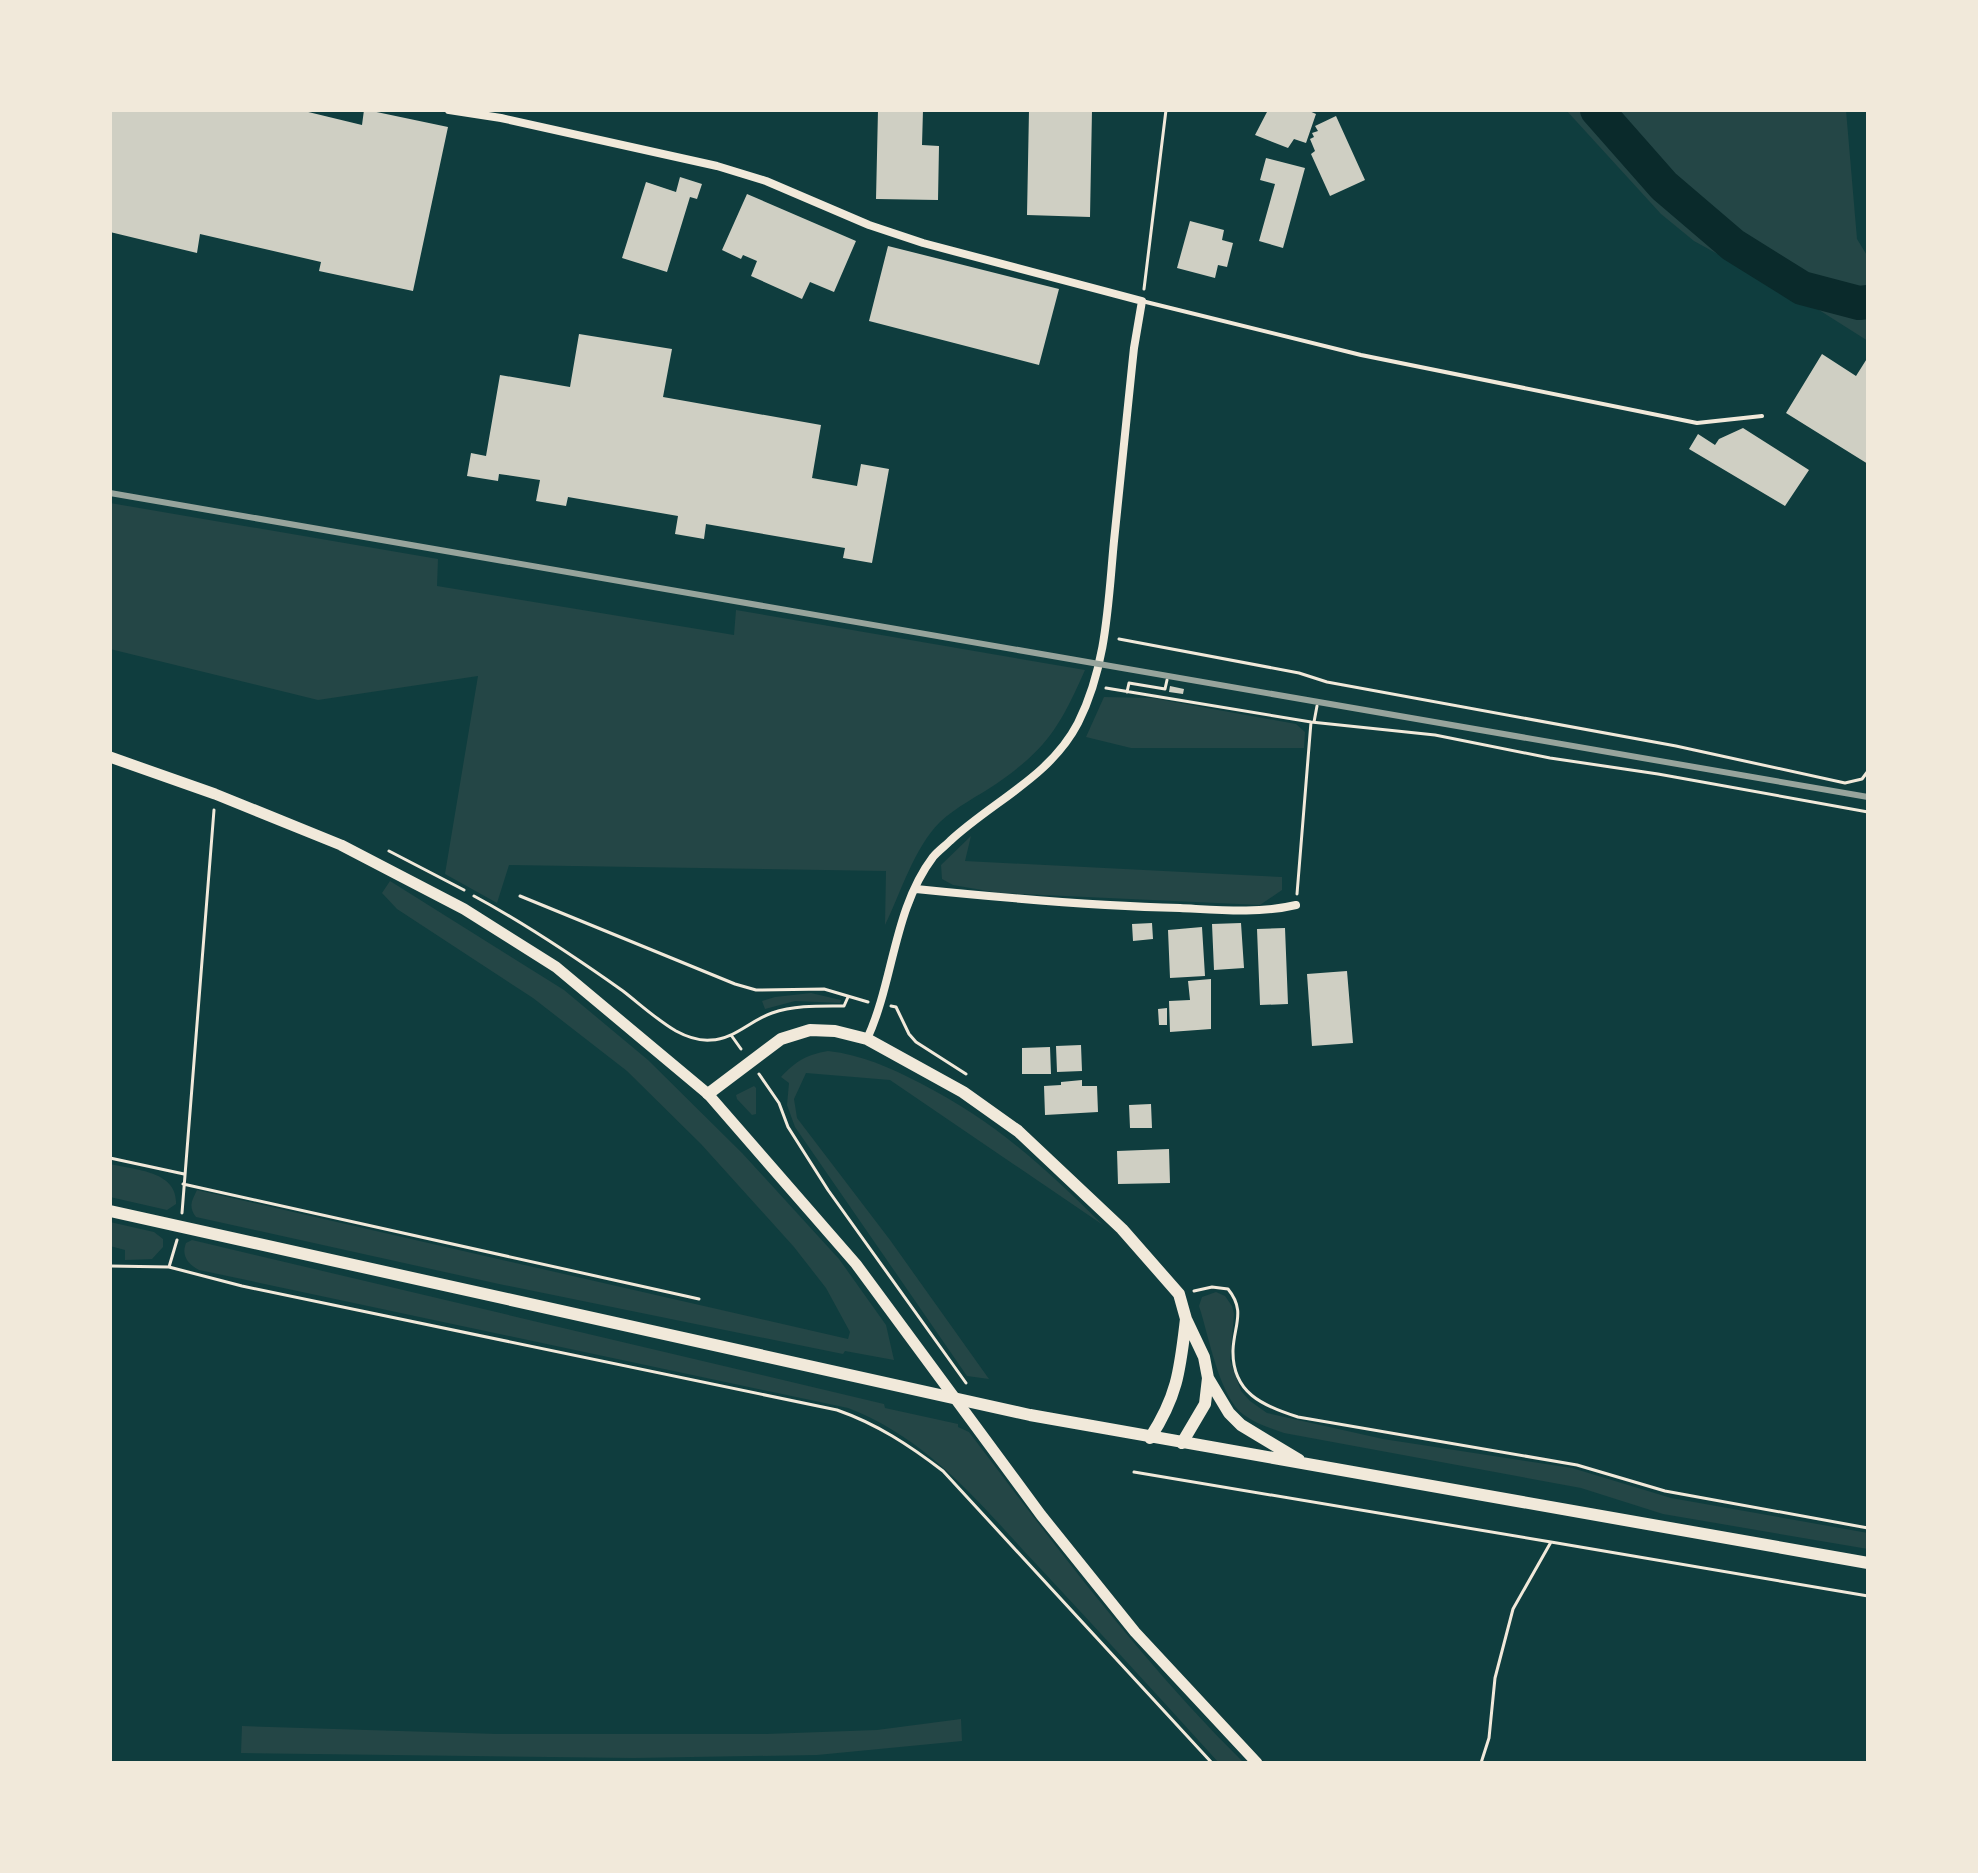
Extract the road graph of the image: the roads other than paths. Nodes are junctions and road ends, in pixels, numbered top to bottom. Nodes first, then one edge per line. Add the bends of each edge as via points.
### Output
1 (449, 110) edge
2 (1142, 301) junction
3 (1762, 416) dead end
4 (110, 757) edge
5 (916, 889) junction
6 (1296, 905) road end
7 (867, 1039) junction
8 (708, 1094) junction
9 (110, 1211) edge
10 (1186, 1319) junction
11 (1208, 1378) junction
12 (1150, 1438) junction
13 (1182, 1443) junction
14 (1305, 1463) junction
15 (1868, 1563) edge
16 (1257, 1763) edge

1 - 2 street via 717,166 923,243
2 - 3 lane via 1361,355 1697,423
2 - 5 street via 1106,636 1094,685 1064,747 933,857
4 - 8 street via 341,845 464,909 556,967
5 - 6 street via 1158,908 1246,911
5 - 7 street
7 - 8 main road via 810,1030 781,1039
7 - 10 main road via 963,1092 1018,1131 1122,1229 1179,1294
8 - 16 street via 856,1264 1041,1515 1126,1620
9 - 12 main road
10 - 11 main road
10 - 12 main road via 1178,1383
11 - 13 main road via 1205,1404
11 - 14 main road via 1241,1425
12 - 13 main road
13 - 14 main road
14 - 15 main road

